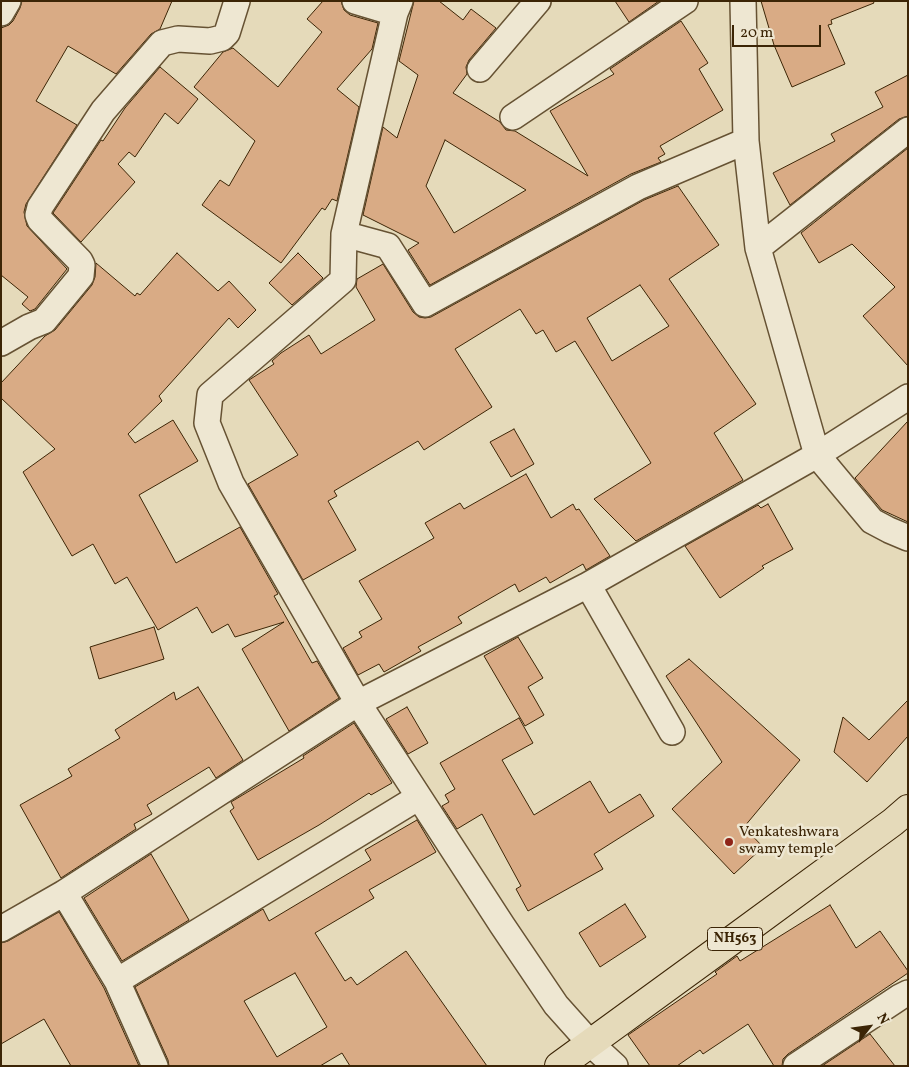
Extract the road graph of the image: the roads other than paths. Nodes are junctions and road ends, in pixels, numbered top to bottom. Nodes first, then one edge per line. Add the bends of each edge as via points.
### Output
1 (8, 1) edge
2 (237, 1) edge
3 (355, 1) edge
4 (538, 1) edge
5 (685, 1) edge
6 (743, 1) edge
7 (397, 7) edge
8 (1, 13) edge
9 (480, 69) dead end
10 (513, 117) dead end
11 (908, 130) edge
12 (746, 141) junction
13 (344, 234) junction
14 (758, 248) junction
15 (1, 343) edge
16 (908, 397) edge
17 (817, 455) junction
18 (908, 538) edge
19 (588, 585) junction
20 (358, 703) junction
21 (672, 732) dead end
22 (419, 797) junction
23 (908, 809) edge
24 (64, 893) junction
25 (1, 929) edge
26 (117, 981) junction
27 (908, 994) edge
28 (590, 1042) junction
29 (155, 1066) edge
30 (559, 1066) edge
31 (615, 1066) edge
32 (796, 1066) edge

1 - 8 street
2 - 15 street via 222,38 210,42 178,39 162,43 103,111 40,207 38,215 80,261 81,276 44,321
3 - 7 street
4 - 9 street
5 - 10 street
6 - 12 street
7 - 13 street
11 - 14 street
12 - 13 street via 638,187 425,304 388,246
12 - 14 street
13 - 20 street via 343,280 210,395 207,423 231,482
14 - 17 street
16 - 17 street
17 - 18 street via 872,521
17 - 19 street
19 - 20 street
19 - 21 street
20 - 22 street
20 - 24 street
22 - 26 street
22 - 28 street via 556,1005
23 - 28 highway, NH563
24 - 25 street
24 - 26 street
26 - 29 street
27 - 32 street
28 - 30 highway, NH563
28 - 31 street

